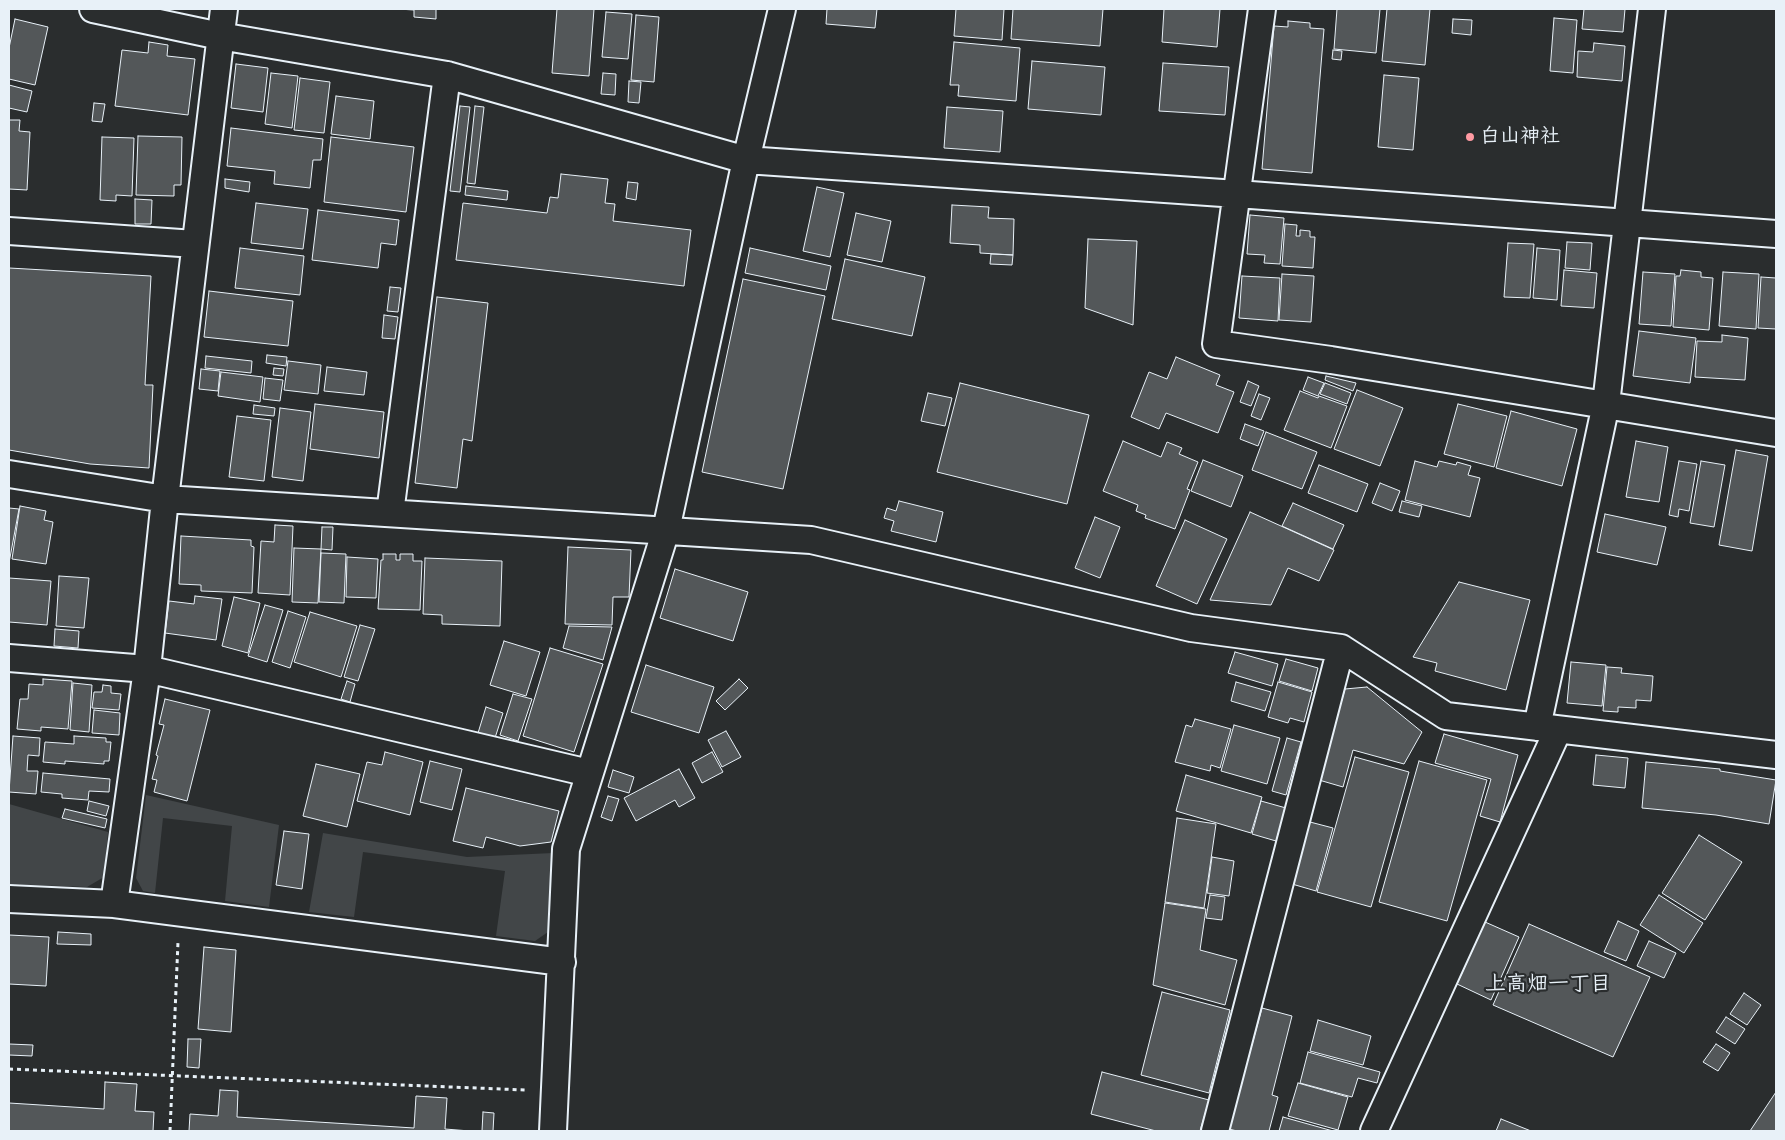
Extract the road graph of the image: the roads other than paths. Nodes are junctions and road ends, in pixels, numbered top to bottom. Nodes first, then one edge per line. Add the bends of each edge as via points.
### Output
1 (93, 9) edge
2 (224, 9) edge
3 (782, 9) edge
4 (1262, 9) edge
5 (1652, 9) edge
6 (220, 36) junction
7 (447, 75) junction
8 (746, 160) junction
9 (1237, 194) junction
10 (1626, 223) junction
11 (9, 231) edge
12 (1776, 234) edge
13 (195, 244) junction
14 (1606, 404) junction
15 (1776, 433) edge
16 (9, 474) edge
17 (165, 499) junction
18 (390, 513) junction
19 (666, 530) junction
20 (1342, 648) junction
21 (9, 658) edge
22 (147, 669) junction
23 (1548, 729) junction
24 (1776, 755) edge
25 (590, 773) junction
26 (9, 899) edge
27 (114, 904) junction
28 (562, 962) junction
29 (554, 1131) edge
30 (1215, 1131) edge
31 (1374, 1131) edge

1 - 6 street
2 - 6 street
3 - 8 street
4 - 9 street
5 - 10 street
6 - 7 street
6 - 13 street
7 - 8 street
7 - 18 street
8 - 9 street
8 - 19 street
9 - 10 street
9 - 14 street via 1216,344
10 - 12 street
10 - 14 street
11 - 13 street
13 - 17 street
14 - 15 street
14 - 23 street
16 - 17 street
17 - 18 street
17 - 22 street
18 - 19 street
19 - 20 street via 812,540 1191,628
19 - 25 street
20 - 23 street via 1446,716
20 - 30 street
21 - 22 street
22 - 25 street
22 - 27 street
23 - 24 street
23 - 31 street
25 - 28 street via 566,849
26 - 27 street
27 - 28 street
28 - 29 street

